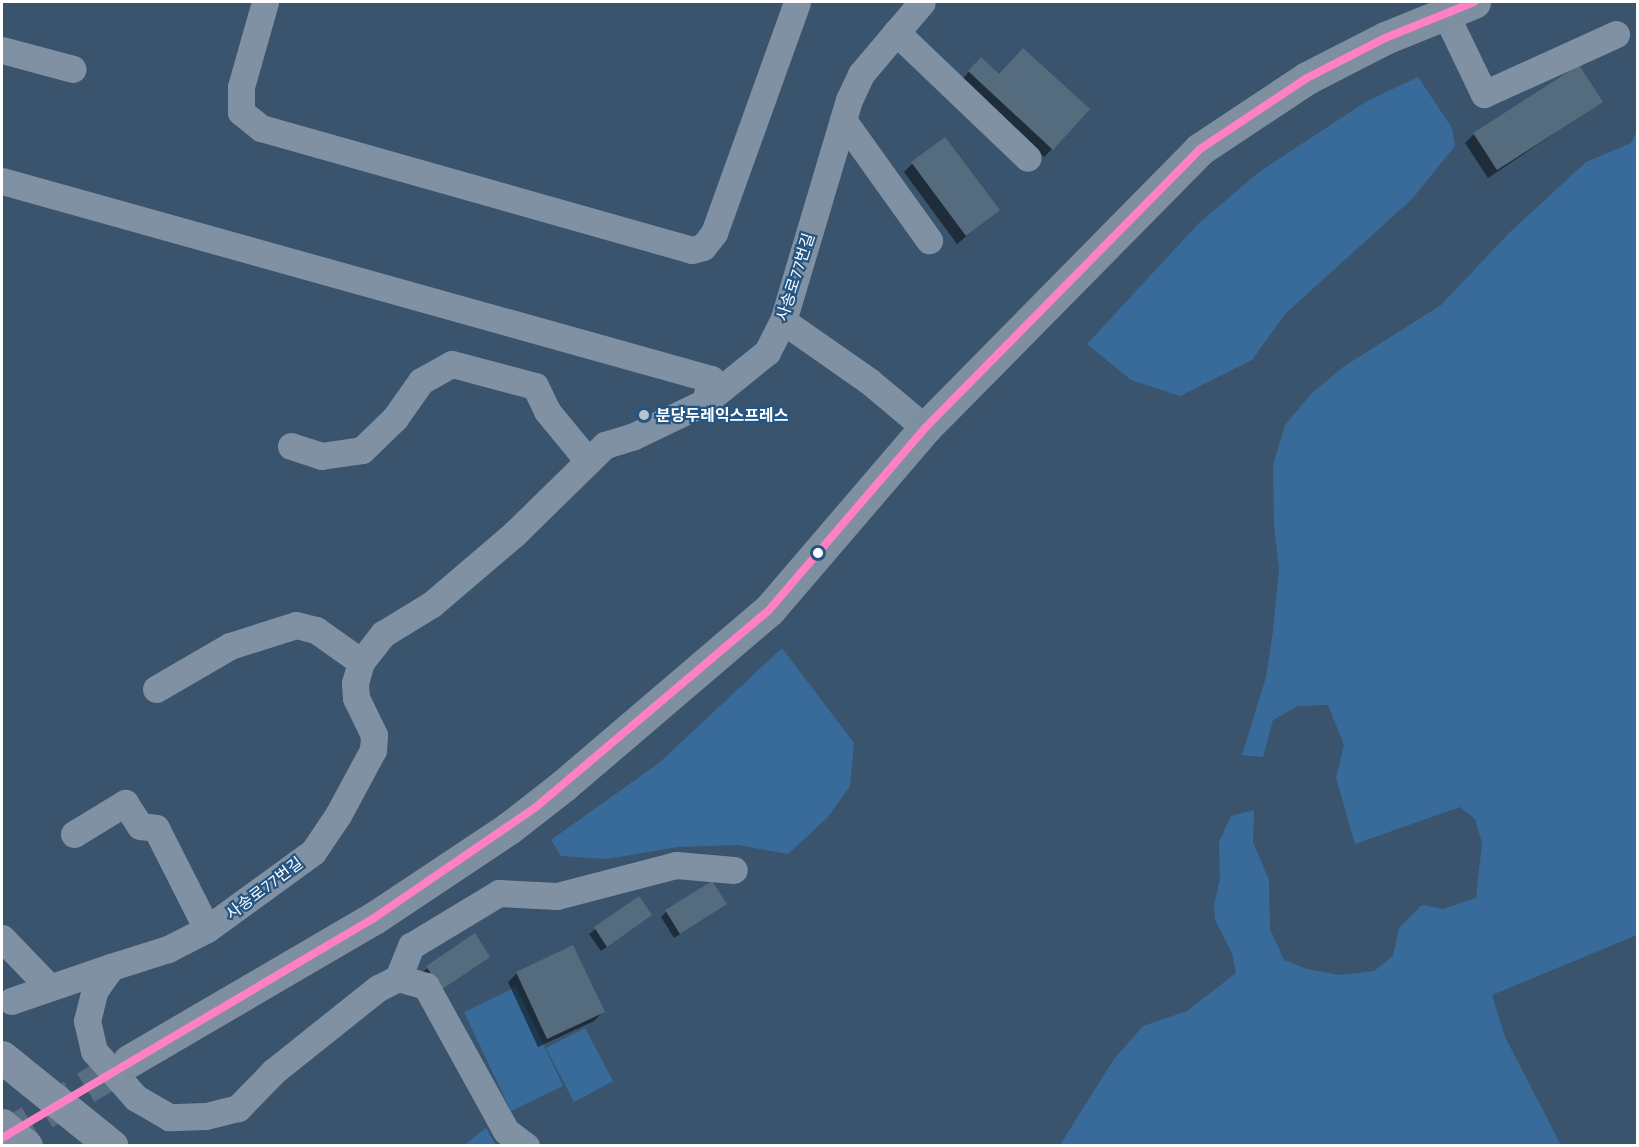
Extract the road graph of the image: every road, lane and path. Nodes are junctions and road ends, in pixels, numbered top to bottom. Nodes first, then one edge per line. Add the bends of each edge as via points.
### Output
1 (265, 2) edge
2 (797, 2) edge
3 (922, 2) edge
4 (1460, 7) edge
5 (896, 32) junction
6 (1616, 34) dead end
7 (2, 50) edge
8 (74, 69) dead end
9 (843, 120) junction
10 (1028, 158) dead end
11 (2, 181) edge
12 (929, 240) dead end
13 (783, 321) junction
14 (705, 402) junction
15 (925, 428) junction
16 (291, 446) dead end
17 (588, 462) junction
18 (361, 662) junction
19 (156, 689) dead end
20 (74, 834) dead end
21 (734, 870) dead end
22 (207, 929) junction
23 (2, 938) edge
24 (111, 967) junction
25 (398, 978) junction
26 (48, 986) junction
27 (11, 1001) dead end
28 (2, 1058) edge
29 (114, 1059) junction
30 (2, 1125) edge
31 (26, 1146) edge
32 (112, 1146) edge
33 (526, 1146) edge

1 - 2 street via 241,87 241,112 261,128 692,250 703,247 714,233
3 - 5 street, 사송로77번길
4 - 6 street via 1484,94
4 - 15 main road via 1385,38 1307,78 1200,149
5 - 9 street, 사송로77번길 via 861,74
5 - 10 street
7 - 8 street
9 - 12 street
9 - 13 street, 사송로77번길
11 - 14 street via 711,380
13 - 14 street, 사송로77번길 via 767,352
13 - 15 street via 869,381
14 - 17 street, 사송로77번길 via 634,436 605,445
15 - 29 main road via 769,610 536,807 374,918
16 - 17 street via 321,456 362,450 395,418 421,381 452,364 535,386 548,411
17 - 18 street, 사송로77번길 via 515,533 432,604 391,626
18 - 19 street via 316,630 296,625 230,646
18 - 22 street, 사송로77번길 via 355,693 372,727 374,745 339,815 313,852
20 - 22 street via 125,803 140,826 156,828
21 - 25 street via 676,866 557,896 492,887 411,946
22 - 24 street, 사송로77번길 via 168,949
23 - 26 street
24 - 26 street, 사송로77번길
24 - 29 street via 98,984 87,1021 91,1044
25 - 29 street via 378,988 274,1071 238,1108 205,1116 169,1117 136,1098
25 - 33 street via 426,986 506,1131
26 - 27 street, 사송로77번길
28 - 32 highway
30 - 31 highway

